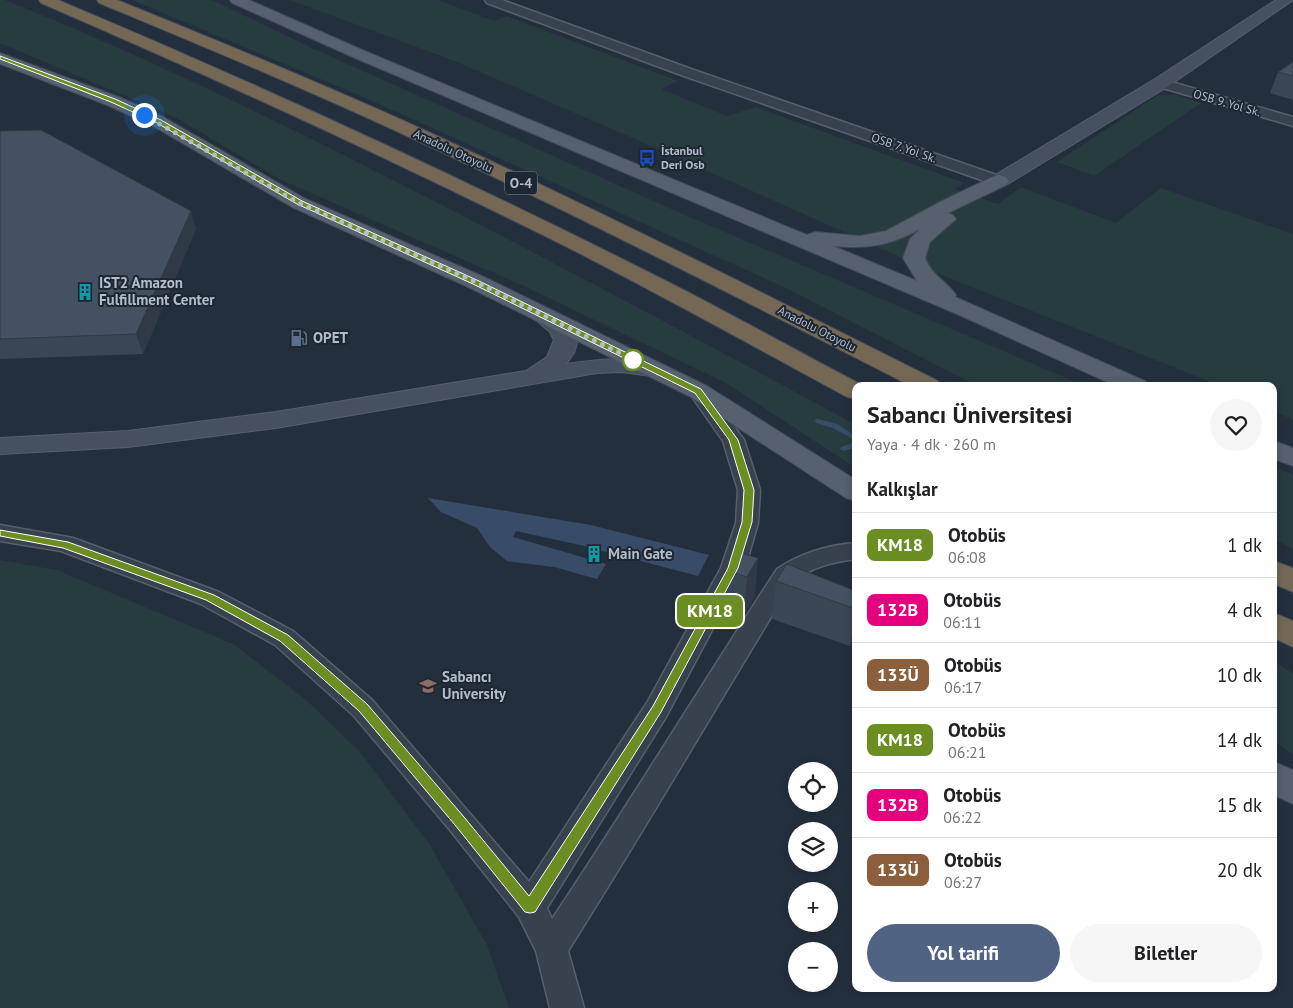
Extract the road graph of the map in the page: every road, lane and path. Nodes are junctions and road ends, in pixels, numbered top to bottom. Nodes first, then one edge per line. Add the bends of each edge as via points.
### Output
1 (46, 0) edge
2 (104, 0) edge
3 (237, 0) edge
4 (491, 0) edge
5 (1286, 0) edge
6 (0, 58) edge
7 (1162, 83) junction
8 (1293, 122) edge
9 (999, 181) junction
10 (769, 228) junction
11 (965, 309) junction
12 (539, 313) junction
13 (652, 369) junction
14 (527, 378) junction
15 (921, 382) edge
16 (1127, 382) edge
17 (852, 390) edge
18 (698, 391) junction
19 (0, 446) edge
20 (1277, 450) edge
21 (1293, 458) edge
22 (852, 489) edge
23 (0, 533) edge
24 (852, 552) edge
25 (1277, 573) edge
26 (1293, 581) edge
27 (1277, 626) edge
28 (1293, 635) edge
29 (1277, 778) edge
30 (1293, 789) edge
31 (530, 907) junction
32 (551, 950) junction
33 (567, 1008) edge

1 - 17 highway, Anadolu Otoyolu / O-4 via 214,72 394,155 749,333
2 - 15 highway, Anadolu Otoyolu / O-4 via 434,142 641,240
3 - 10 main road
4 - 9 street, OSB 7. Yol Sk.
5 - 7 street
6 - 12 main road via 159,122 299,203
7 - 8 street, OSB 9. Yol Sk.
7 - 9 street
9 - 10 main road via 892,236 877,240 841,242
9 - 11 main road via 932,229 920,239 916,248 914,258 931,285
10 - 11 main road
11 - 16 main road
12 - 13 main road
12 - 14 street via 559,328 566,340 563,355 549,368
13 - 14 street via 597,366
13 - 18 main road
14 - 19 street via 276,420 148,437
18 - 22 main road
18 - 31 street via 733,440 749,490 747,522 733,568 657,709
20 - 21 main road
23 - 31 street via 65,544 210,598 284,638 363,708
24 - 32 street via 801,564 777,586
25 - 26 highway
27 - 28 highway
29 - 30 main road
31 - 32 street
32 - 33 street

